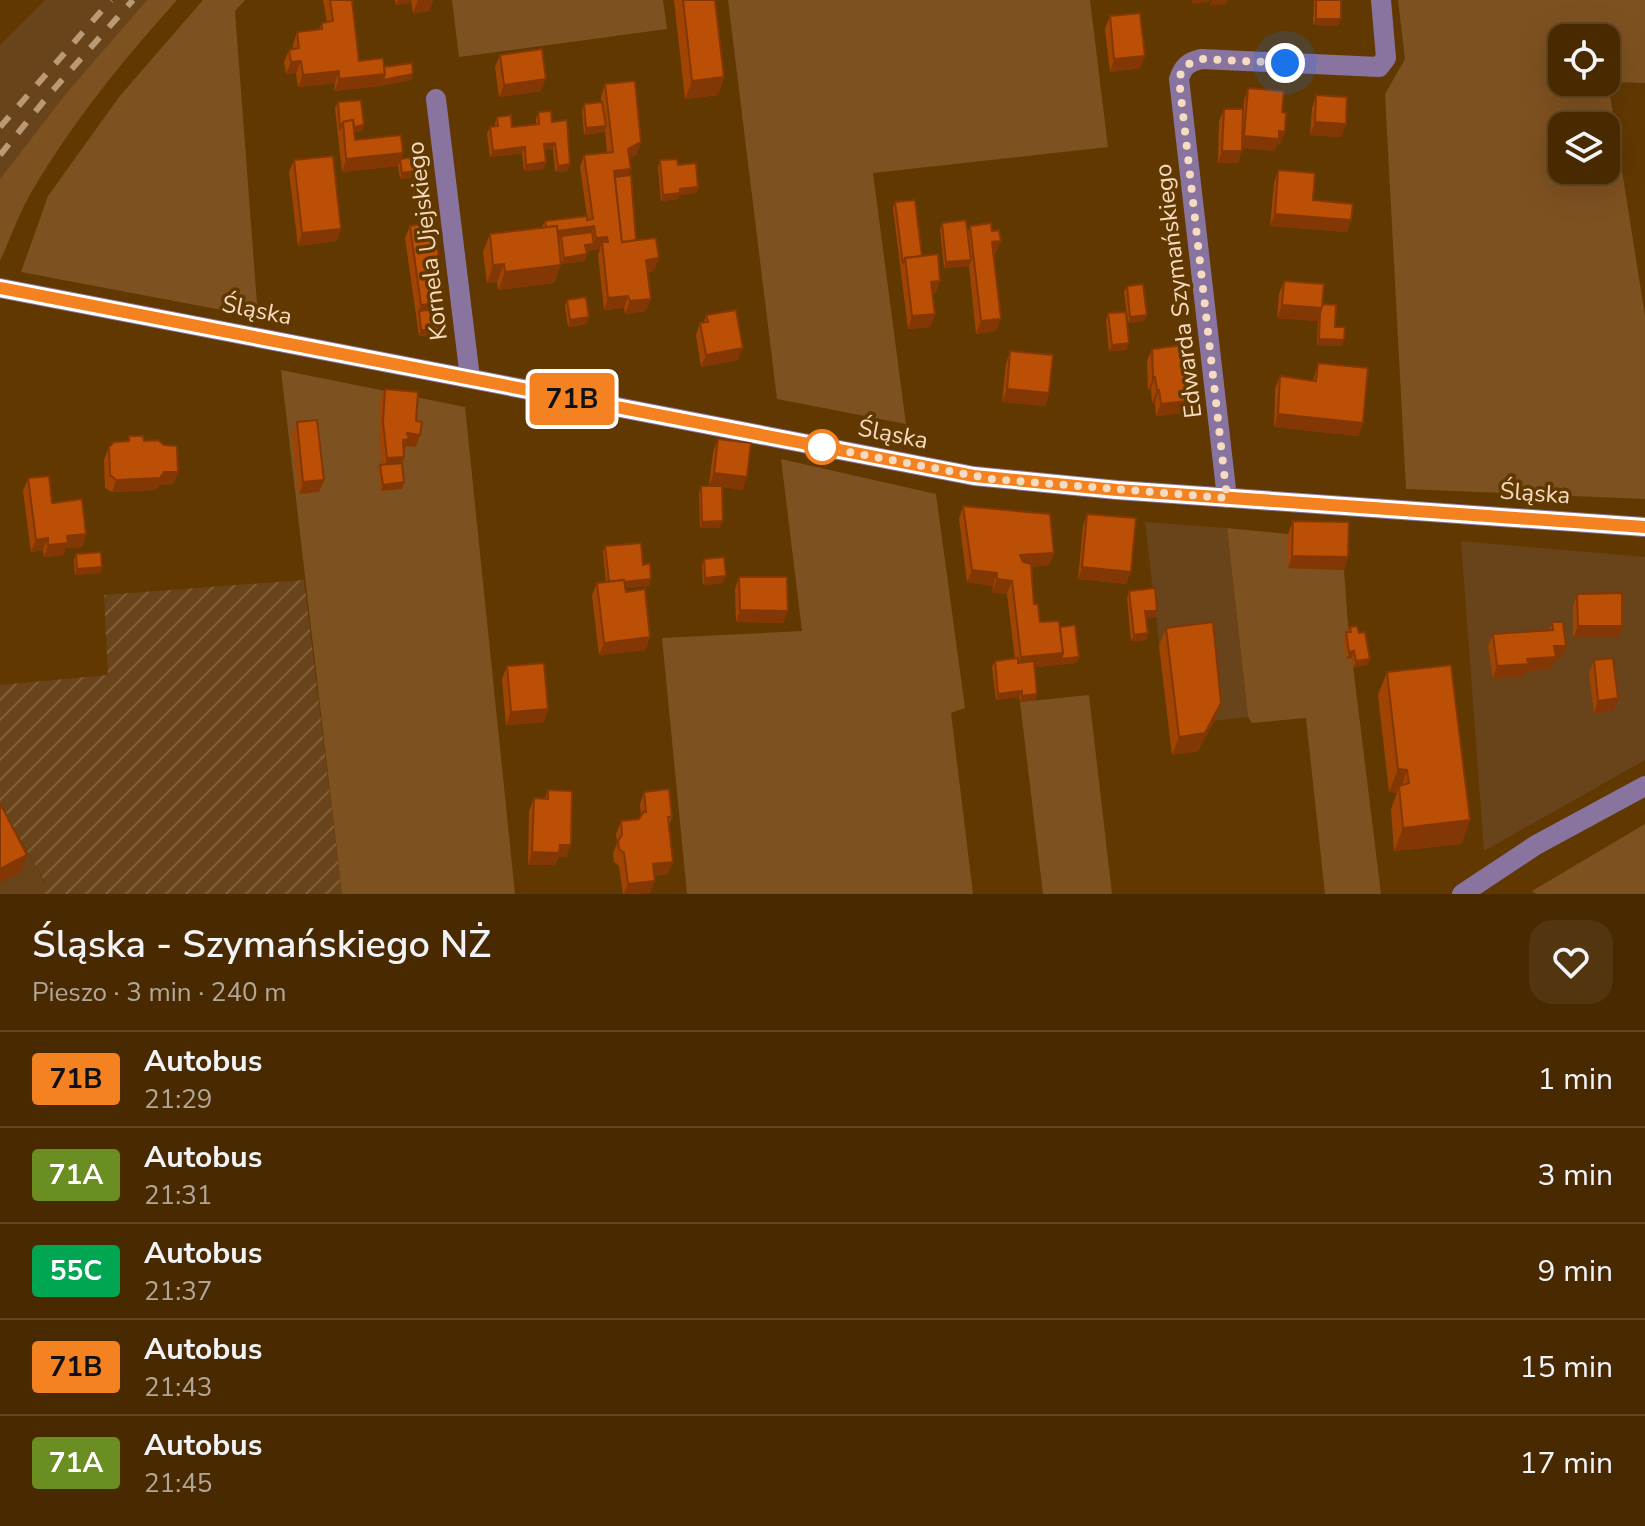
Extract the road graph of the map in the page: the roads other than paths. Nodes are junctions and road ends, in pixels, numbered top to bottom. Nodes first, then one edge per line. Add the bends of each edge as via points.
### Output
1 (1381, 0) edge
2 (436, 99) dead end
3 (0, 288) edge
4 (470, 378) junction
5 (1227, 498) junction
6 (1645, 527) edge
7 (1645, 786) edge
8 (1462, 894) edge

1 - 5 street, Edwarda Szymańskiego via 1386,58 1379,67 1201,59 1182,69 1179,79
2 - 4 street, Kornela Ujejskiego
3 - 4 street, Śląska
4 - 5 street, Śląska via 974,476
5 - 6 street, Śląska
7 - 8 street via 1536,845

